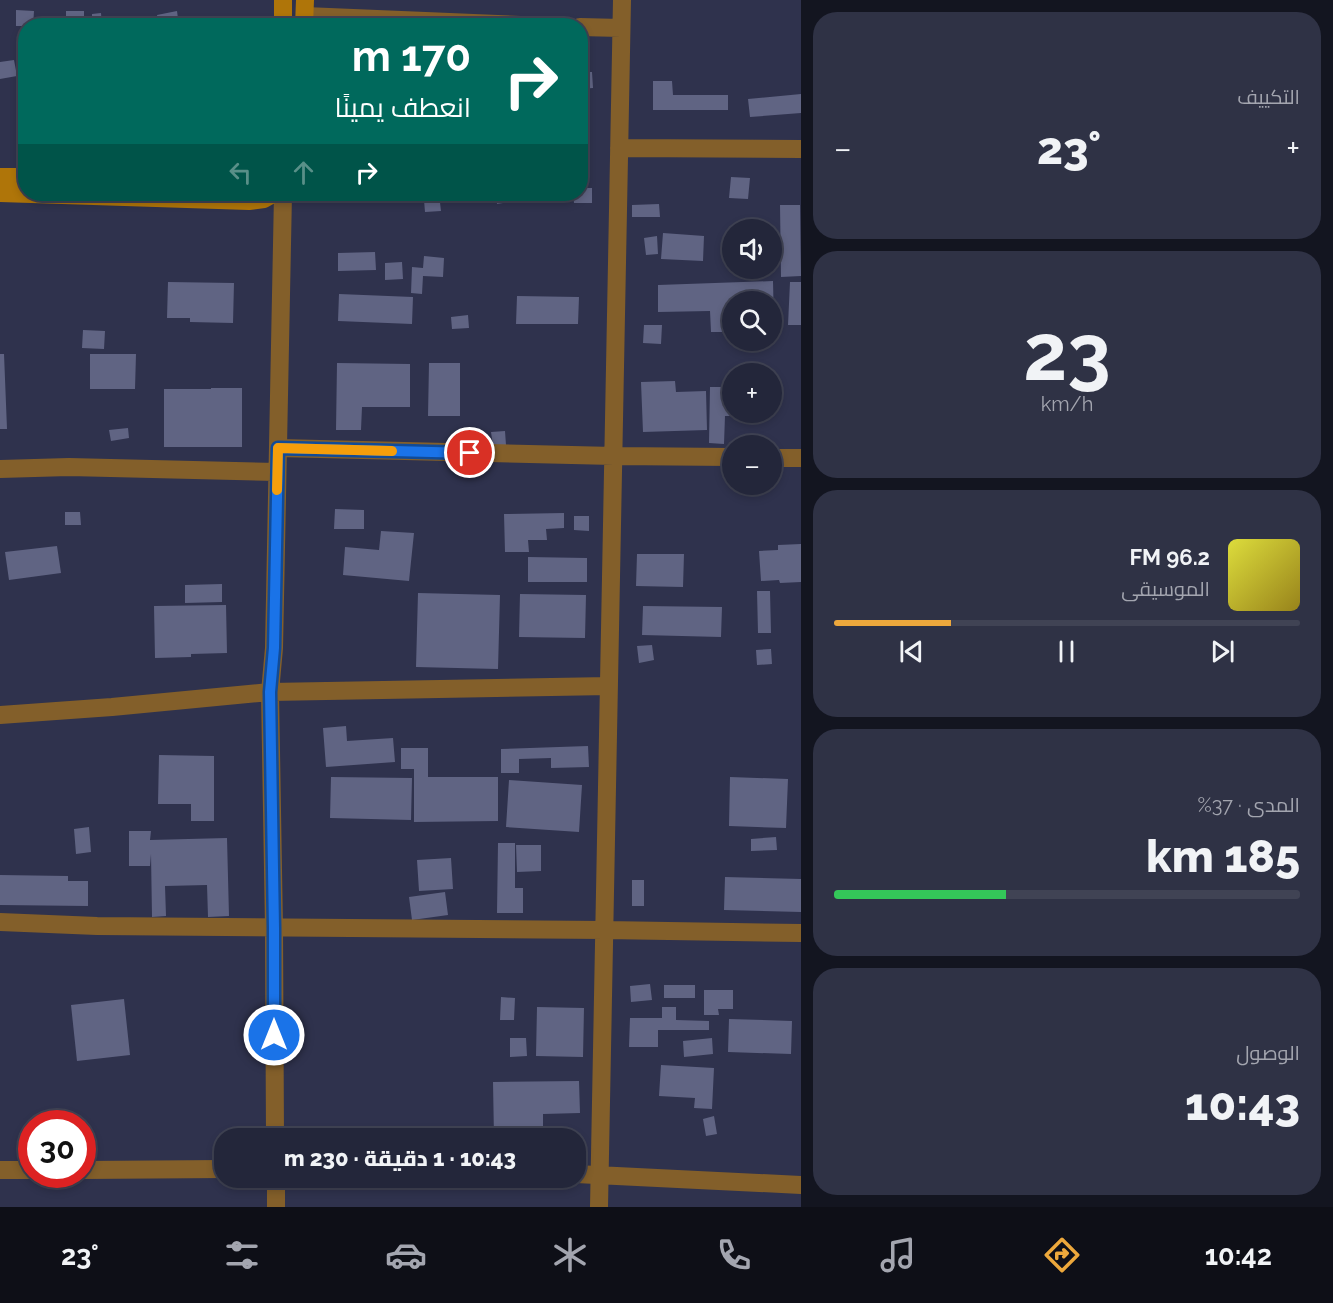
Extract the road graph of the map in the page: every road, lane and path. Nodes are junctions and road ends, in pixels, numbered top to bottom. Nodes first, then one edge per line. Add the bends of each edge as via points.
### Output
1 (283, 0) edge
2 (622, 0) edge
3 (305, 14) edge
4 (283, 18) edge
5 (386, 18) edge
6 (588, 27) edge
7 (621, 28) junction
8 (619, 148) junction
9 (801, 149) edge
10 (0, 177) edge
11 (18, 177) edge
12 (0, 193) edge
13 (18, 194) edge
14 (283, 201) edge
15 (278, 448) junction
16 (614, 456) junction
17 (722, 457) edge
18 (782, 458) edge
19 (801, 458) edge
20 (0, 469) edge
21 (277, 472) junction
22 (609, 686) junction
23 (270, 692) junction
24 (0, 714) edge
25 (0, 922) edge
26 (274, 928) junction
27 (605, 930) junction
28 (801, 933) edge
29 (275, 1128) edge
30 (214, 1169) edge
31 (0, 1170) edge
32 (18, 1170) edge
33 (96, 1170) edge
34 (586, 1175) edge
35 (599, 1176) junction
36 (801, 1185) edge
37 (276, 1188) edge
38 (276, 1207) edge
39 (599, 1207) edge

1 - 4 street
2 - 7 street
3 - 5 street
6 - 7 street
7 - 8 street
8 - 9 street
8 - 16 street
10 - 11 street
12 - 13 street
14 - 15 street
15 - 16 street
15 - 21 street
16 - 17 street
16 - 22 street
18 - 19 street
20 - 21 street
21 - 23 street
22 - 23 street
22 - 27 street
23 - 24 street
23 - 26 street
25 - 26 street
26 - 27 street
26 - 29 street
27 - 28 street
27 - 35 street
30 - 33 street
31 - 32 street
34 - 35 street
35 - 36 street
35 - 39 street
37 - 38 street

